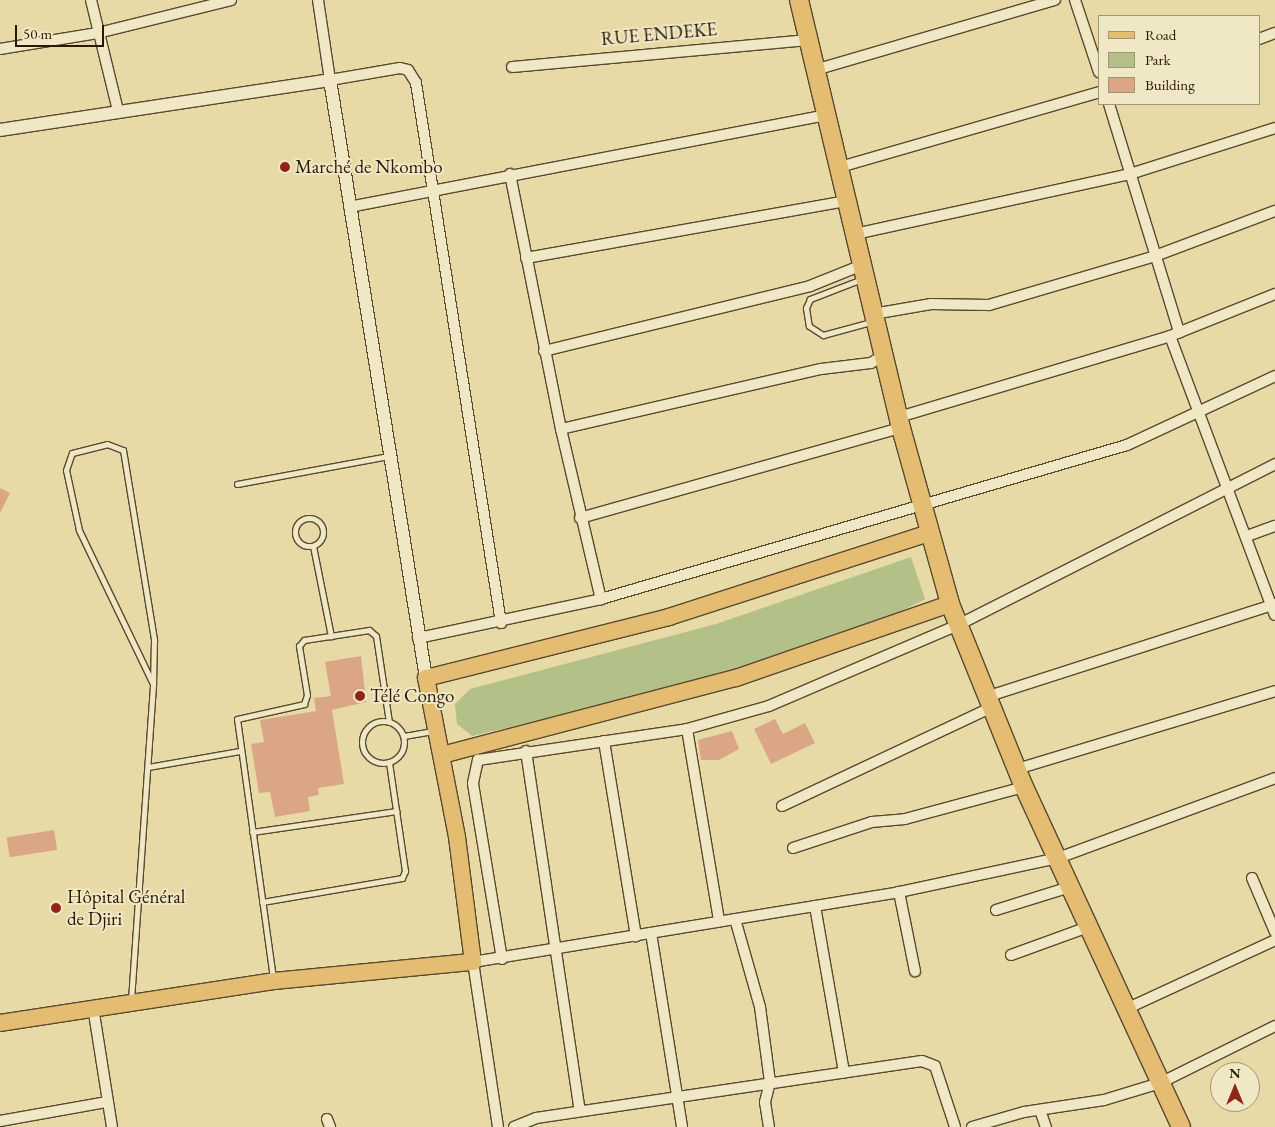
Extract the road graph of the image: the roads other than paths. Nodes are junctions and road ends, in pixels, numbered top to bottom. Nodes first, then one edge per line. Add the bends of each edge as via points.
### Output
1 (91, 0) edge
2 (231, 0) edge
3 (318, 0) edge
4 (799, 0) edge
5 (1055, 0) edge
6 (1075, 0) edge
7 (98, 33) junction
8 (1275, 33) edge
9 (1260, 39) edge
10 (808, 40) junction
11 (0, 49) edge
12 (512, 67) dead end
13 (1098, 69) edge
14 (815, 70) junction
15 (330, 80) junction
16 (1098, 92) edge
17 (1109, 105) edge
18 (118, 112) junction
19 (827, 115) junction
20 (1275, 128) edge
21 (0, 130) edge
22 (840, 167) junction
23 (510, 174) junction
24 (1130, 174) junction
25 (434, 188) junction
26 (847, 201) junction
27 (349, 206) junction
28 (1275, 211) edge
29 (855, 234) junction
30 (1155, 256) junction
31 (526, 258) junction
32 (864, 271) junction
33 (1275, 294) edge
34 (874, 317) junction
35 (1175, 334) junction
36 (544, 351) junction
37 (884, 355) junction
38 (1275, 376) edge
39 (1199, 411) junction
40 (900, 423) junction
41 (560, 429) junction
42 (388, 456) junction
43 (1275, 464) edge
44 (237, 484) dead end
45 (1230, 488) junction
46 (922, 508) junction
47 (580, 518) junction
48 (1275, 526) edge
49 (929, 532) junction
50 (1247, 536) junction
51 (313, 546) junction
52 (601, 599) junction
53 (950, 604) junction
54 (1274, 608) edge
55 (501, 623) junction
56 (958, 625) junction
57 (331, 636) junction
58 (418, 638) junction
59 (426, 678) junction
60 (153, 684) junction
61 (1275, 691) edge
62 (988, 703) junction
63 (389, 722) junction
64 (687, 729) junction
65 (437, 731) junction
66 (404, 736) junction
67 (604, 741) junction
68 (240, 751) junction
69 (526, 751) junction
70 (442, 755) junction
71 (390, 762) junction
72 (148, 767) junction
73 (1017, 769) junction
74 (1275, 778) edge
75 (1024, 787) junction
76 (782, 806) dead end
77 (396, 811) junction
78 (252, 832) junction
79 (792, 848) dead end
80 (1058, 858) junction
81 (1252, 878) dead end
82 (1070, 887) junction
83 (899, 892) junction
84 (262, 902) junction
85 (815, 906) junction
86 (996, 910) dead end
87 (735, 919) junction
88 (719, 921) junction
89 (1088, 927) junction
90 (1275, 932) edge
91 (651, 933) junction
92 (636, 936) junction
93 (1275, 940) edge
94 (554, 952) junction
95 (1011, 955) dead end
96 (502, 958) junction
97 (473, 962) junction
98 (915, 971) dead end
99 (274, 981) junction
100 (131, 1001) junction
101 (93, 1007) junction
102 (1126, 1009) junction
103 (0, 1023) edge
104 (1275, 1026) edge
105 (844, 1072) junction
106 (770, 1082) junction
107 (1160, 1083) junction
108 (678, 1096) junction
109 (107, 1102) junction
110 (1040, 1110) junction
111 (580, 1111) junction
112 (0, 1121) edge
113 (517, 1126) edge
114 (112, 1127) edge
115 (498, 1127) edge
116 (682, 1127) edge
117 (769, 1127) edge
118 (955, 1127) edge
119 (972, 1127) edge
120 (1046, 1127) edge
121 (1181, 1127) edge

1 - 7 street
2 - 7 street
3 - 15 street
4 - 10 highway
5 - 14 street
6 - 13 street
7 - 11 street
7 - 18 street
8 - 9 street
10 - 12 street, RUE ENDEKE
10 - 14 highway
14 - 19 highway
15 - 18 street
15 - 25 street via 392,69 414,76
15 - 27 street
16 - 22 street
17 - 24 street
18 - 21 street
19 - 22 highway
19 - 23 street
20 - 24 street
22 - 26 highway
23 - 25 street
23 - 31 street
24 - 29 street
24 - 30 street
25 - 27 street
25 - 55 street
26 - 29 highway
26 - 31 street
27 - 42 street
28 - 30 street
29 - 32 highway
30 - 34 street via 989,305 931,304
30 - 35 street
31 - 36 street
32 - 34 highway
32 - 34 lane via 810,299 806,308 810,326 824,334
32 - 36 street
33 - 35 street
34 - 37 highway
35 - 39 street
35 - 40 street
36 - 41 street
37 - 40 highway
37 - 41 street via 871,363 820,369
38 - 39 street
39 - 45 street
39 - 46 street via 1127,446
40 - 46 highway
40 - 47 street
41 - 47 street
42 - 44 lane
42 - 58 street
43 - 45 street
45 - 50 street
45 - 56 street
46 - 49 highway
46 - 52 street
47 - 52 street
48 - 50 street
49 - 53 highway
49 - 59 main road via 660,620
50 - 54 street
51 - 51 lane via 324,530 318,520 305,518 295,534 301,544
51 - 57 lane
52 - 55 street
53 - 56 highway
53 - 70 main road via 736,678
54 - 62 street
55 - 58 street
56 - 62 highway
56 - 64 street via 768,706
57 - 63 lane via 369,630 376,636
57 - 68 lane via 304,640 299,646 307,695 304,704 237,719
58 - 59 street
59 - 65 main road
60 - 60 lane via 79,530 66,470 72,453 107,444 123,450 148,593 154,640
60 - 72 lane
61 - 73 street
62 - 73 highway
62 - 76 street
63 - 66 lane
63 - 71 lane via 372,724 362,745 372,760
64 - 67 street
64 - 88 street
65 - 66 lane
65 - 70 main road
66 - 71 lane via 404,749
67 - 69 street
67 - 92 street
68 - 72 lane
68 - 78 lane
69 - 94 street
69 - 96 street via 482,758 472,774
70 - 97 main road
71 - 77 lane
72 - 100 lane via 140,822
73 - 75 highway
74 - 80 street
75 - 79 street via 905,819 872,822
75 - 80 highway
77 - 78 lane
77 - 84 lane via 405,872 402,878
78 - 84 lane
80 - 82 highway
80 - 83 street
81 - 90 street
82 - 86 street
82 - 89 highway
83 - 85 street
83 - 98 street
84 - 99 lane
85 - 87 street
85 - 105 street
87 - 88 street
87 - 106 street via 752,965
88 - 91 street
89 - 95 street
89 - 102 highway
91 - 92 street
91 - 108 street
92 - 94 street
93 - 102 street
94 - 96 street
94 - 111 street
96 - 97 street
97 - 99 main road
97 - 115 street
99 - 100 main road
100 - 101 main road
101 - 103 main road
101 - 109 street
102 - 107 highway
104 - 107 street
105 - 106 street
105 - 118 street via 931,1063
106 - 108 street
106 - 117 street via 765,1102
107 - 110 street via 1104,1100
107 - 121 highway
108 - 111 street
108 - 116 street
109 - 112 street
109 - 114 street
110 - 119 street
110 - 120 street
111 - 113 street

